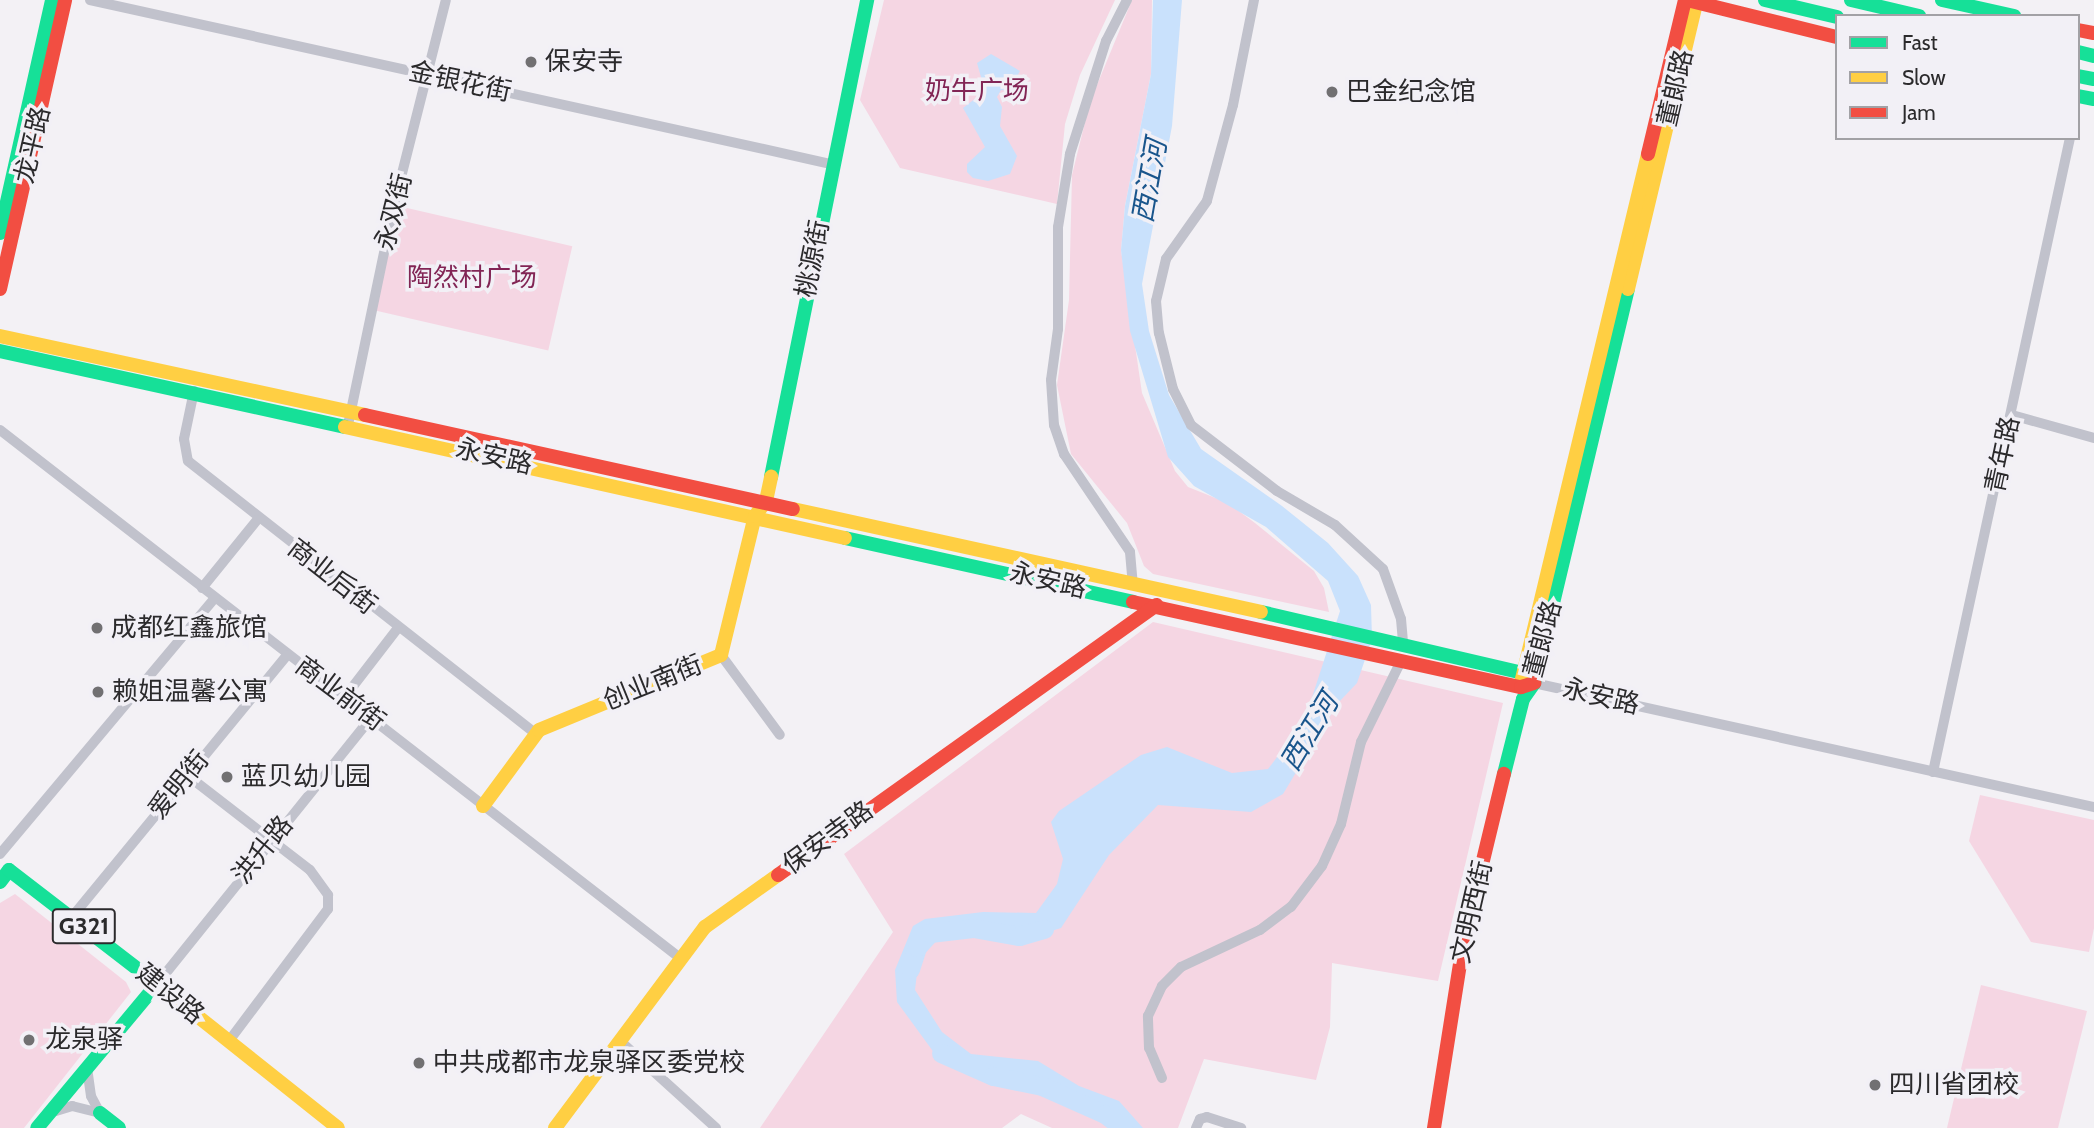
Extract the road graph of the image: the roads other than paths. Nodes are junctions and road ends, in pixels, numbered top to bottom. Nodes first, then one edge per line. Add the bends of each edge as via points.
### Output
1 (52, 0) edge
2 (65, 0) edge
3 (89, 0) edge
4 (446, 0) edge
5 (867, 0) edge
6 (1127, 0) edge
7 (1254, 0) edge
8 (1765, 0) edge
9 (1851, 0) edge
10 (1942, 0) edge
11 (1691, 1) edge
12 (1910, 14) edge
13 (2005, 14) edge
14 (1835, 18) edge
15 (1835, 37) edge
16 (429, 75) junction
17 (2070, 140) edge
18 (831, 164) junction
19 (0, 233) edge
20 (0, 289) edge
21 (0, 336) edge
22 (0, 351) edge
23 (194, 391) junction
24 (352, 410) junction
25 (2012, 415) junction
26 (348, 425) junction
27 (0, 430) edge
28 (2094, 438) edge
29 (766, 501) junction
30 (755, 516) junction
31 (257, 520) junction
32 (1133, 583) junction
33 (202, 588) junction
34 (215, 598) junction
35 (1157, 605) junction
36 (398, 628) junction
37 (1313, 633) junction
38 (1403, 644) junction
39 (287, 654) junction
40 (721, 655) junction
41 (1401, 661) junction
42 (1525, 685) junction
43 (344, 698) junction
44 (371, 718) junction
45 (536, 734) junction
46 (780, 735) dead end
47 (1933, 772) junction
48 (187, 775) junction
49 (483, 806) junction
50 (2094, 807) edge
51 (271, 839) junction
52 (0, 854) edge
53 (3, 872) edge
54 (72, 917) junction
55 (680, 958) junction
56 (157, 984) junction
57 (620, 1040) junction
58 (229, 1041) junction
59 (88, 1068) junction
60 (1163, 1078) dead end
61 (100, 1113) junction
62 (41, 1124) edge
63 (119, 1128) edge
64 (338, 1128) edge
65 (555, 1128) edge
66 (716, 1128) edge
67 (1196, 1128) edge
68 (1241, 1128) edge
69 (1434, 1128) edge

1 - 19 main road, 龙平路
2 - 20 main road, 龙平路
3 - 16 street, 金银花街
4 - 16 street, 永双街
5 - 18 main road, 桃源街
6 - 32 street via 1106,41 1070,154 1058,227 1058,329 1051,380 1054,425 1064,454 1130,552
7 - 38 street via 1233,106 1207,201 1166,259 1156,302 1159,333 1174,389 1191,425 1277,491 1335,525 1383,569 1401,619
8 - 14 main road
9 - 12 main road
10 - 13 main road
11 - 15 main road
11 - 42 main road, 董郞路
16 - 18 street, 金银花街
16 - 24 street, 永双街 via 394,205
17 - 25 street, 青年路
18 - 29 main road, 桃源街
21 - 24 main road
22 - 23 main road, 永安路
23 - 26 main road, 永安路
23 - 31 street, 商业后街 via 184,439 188,461
24 - 26 street, 永双街
24 - 29 main road
25 - 28 street
25 - 47 street, 青年路
26 - 30 main road, 永安路
27 - 33 street, 商业前街
29 - 30 main road, 桃源街
29 - 32 main road
30 - 35 main road, 永安路
30 - 40 main road, 创业南街
31 - 33 street
31 - 36 street, 商业后街
32 - 37 main road
33 - 34 street, 商业前街
34 - 39 street, 商业前街
34 - 52 street
35 - 37 main road, 永安路
35 - 55 main road, 保安寺路 via 705,927
36 - 43 street
36 - 45 street, 商业后街
37 - 38 main road
37 - 41 main road, 永安路
38 - 42 main road
39 - 43 street, 商业前街
39 - 48 street, 爱明街
40 - 45 main road, 创业南街
40 - 46 street
41 - 42 main road, 永安路
41 - 60 street via 1361,742 1341,824 1322,866 1291,907 1181,967 1162,986 1147,1016 1149,1048
42 - 47 street, 永安路
42 - 69 main road, 文明西街 via 1464,939
43 - 44 street, 商业前街
44 - 49 street, 商业前街
44 - 51 street, 洪升路
45 - 49 main road
47 - 50 street, 永安路
48 - 51 street
48 - 54 street, 爱明街
49 - 55 street, 商业前街
51 - 56 street, 洪升路
51 - 58 street via 322,883 328,909
53 - 54 main road, 建设路 / G321
54 - 56 main road, 建设路 / G321
55 - 57 main road, 保安寺路
56 - 58 main road, 建设路
56 - 59 main road
57 - 65 main road, 保安寺路
57 - 66 street
58 - 64 main road, 建设路
59 - 61 street via 89,1089
59 - 62 main road
61 - 62 street via 72,1106
61 - 63 main road
67 - 68 street via 1200,1119 1207,1117

